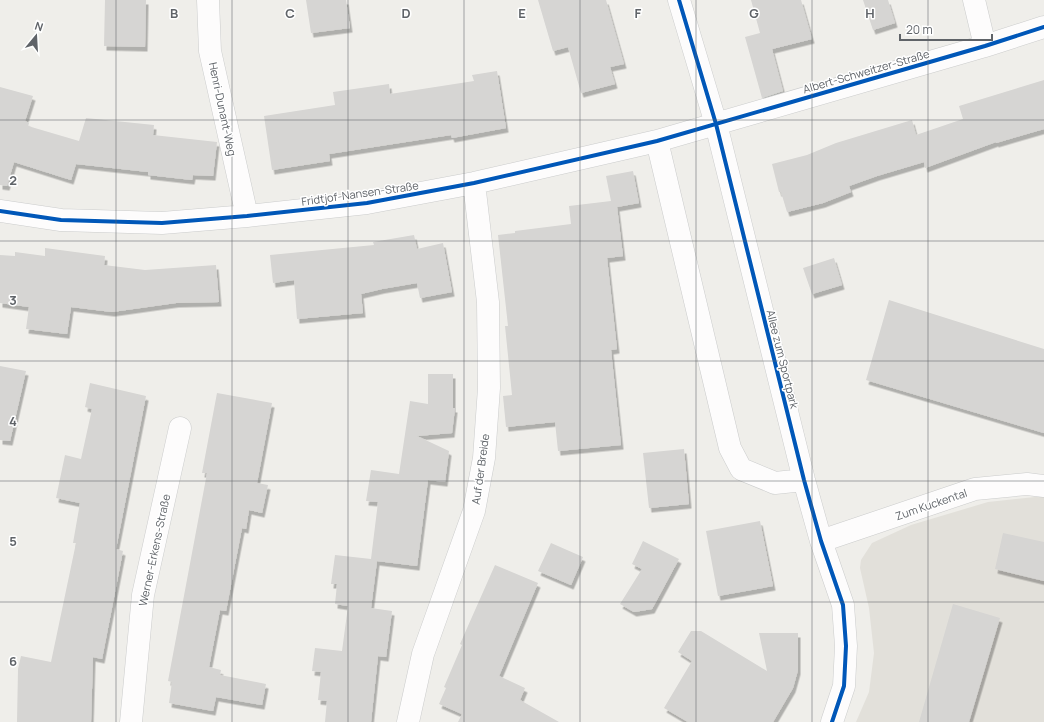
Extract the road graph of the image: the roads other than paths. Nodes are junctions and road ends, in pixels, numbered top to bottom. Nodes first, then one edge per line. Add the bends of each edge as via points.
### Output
1 (208, 0) edge
2 (679, 0) edge
3 (974, 0) edge
4 (1044, 27) edge
5 (985, 46) junction
6 (716, 124) junction
7 (657, 141) junction
8 (474, 183) junction
9 (0, 211) edge
10 (247, 216) junction
11 (180, 428) dead end
12 (804, 480) junction
13 (1044, 486) edge
14 (821, 541) junction
15 (131, 722) edge
16 (408, 722) edge
17 (832, 722) edge

1 - 10 street, Henri-Dunant-Weg via 210,51
2 - 6 street, Allee zum Sportpark
3 - 5 street
4 - 5 street, Albert-Schweitzer-Straße
5 - 6 street, Albert-Schweitzer-Straße
6 - 7 street, Fridtjof-Nansen-Straße
6 - 12 street, Allee zum Sportpark
7 - 8 street, Fridtjof-Nansen-Straße
7 - 12 street via 730,448 741,469 775,483
8 - 10 street, Fridtjof-Nansen-Straße via 367,203
8 - 16 street, Auf der Breide via 488,302 489,388 484,458 474,511 423,654
9 - 10 street, Fridtjof-Nansen-Straße via 61,220 162,223
11 - 15 street, Werner-Erkens-Straße via 143,595
12 - 14 street, Allee zum Sportpark
13 - 14 street, Zum Kuckental via 1027,484 975,489
14 - 17 street, Allee zum Sportpark via 843,605 846,646 844,686

